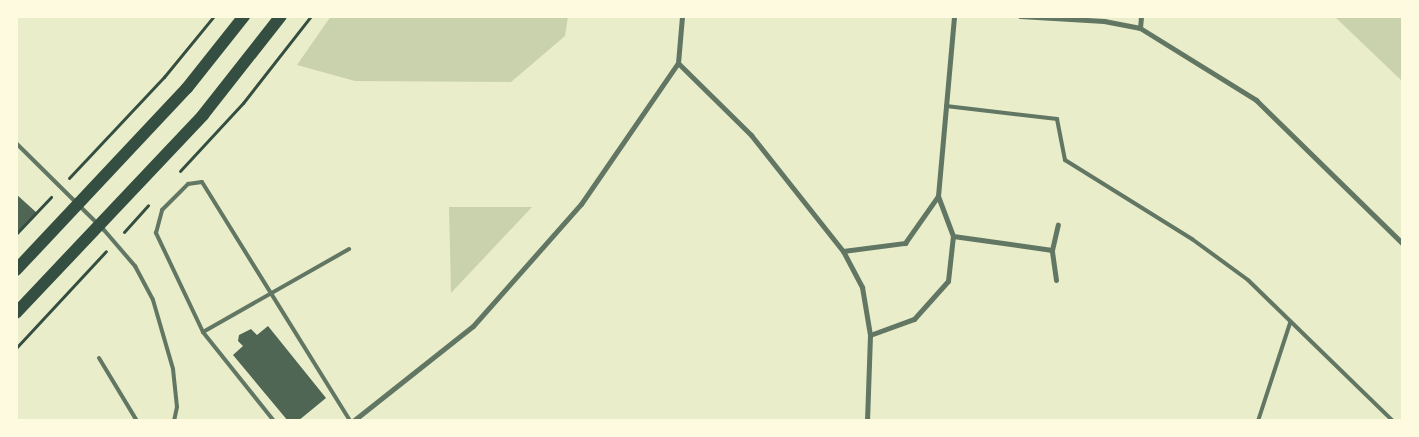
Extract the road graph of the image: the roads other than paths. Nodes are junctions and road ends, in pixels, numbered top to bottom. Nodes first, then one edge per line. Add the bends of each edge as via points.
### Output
1 (244, 16) edge
2 (281, 16) edge
3 (682, 16) edge
4 (954, 16) edge
5 (1020, 16) edge
6 (1141, 16) edge
7 (1140, 28) junction
8 (678, 63) junction
9 (946, 106) junction
10 (16, 143) edge
11 (938, 196) junction
12 (1058, 225) dead end
13 (954, 236) junction
14 (1403, 244) edge
15 (349, 249) dead end
16 (1052, 250) junction
17 (843, 251) junction
18 (16, 270) edge
19 (1056, 280) dead end
20 (270, 295) junction
21 (16, 313) edge
22 (1290, 322) junction
23 (202, 332) junction
24 (870, 335) junction
25 (99, 358) dead end
26 (137, 421) edge
27 (174, 421) edge
28 (274, 421) edge
29 (352, 421) edge
30 (867, 421) edge
31 (1258, 421) edge
32 (1392, 421) edge

1 - 18 main road via 186,88
2 - 21 main road via 203,115
3 - 8 street
4 - 9 street
5 - 7 street via 1104,21
6 - 7 street
7 - 14 street via 1256,100
8 - 17 street via 751,135
8 - 29 street via 581,204 473,326
9 - 11 street
9 - 22 lane via 1056,119 1065,160 1192,239 1248,280
10 - 27 lane via 104,230 135,266 153,300 173,369 177,406
11 - 13 street
11 - 17 street via 905,243
12 - 16 street
13 - 16 street
13 - 24 street via 948,281 914,319
15 - 20 lane
16 - 19 street
17 - 24 street via 862,287
20 - 23 lane
20 - 23 lane via 202,182 188,184 162,210 156,233
20 - 29 lane
22 - 31 lane
22 - 32 lane
23 - 28 lane
24 - 30 street
25 - 26 lane

